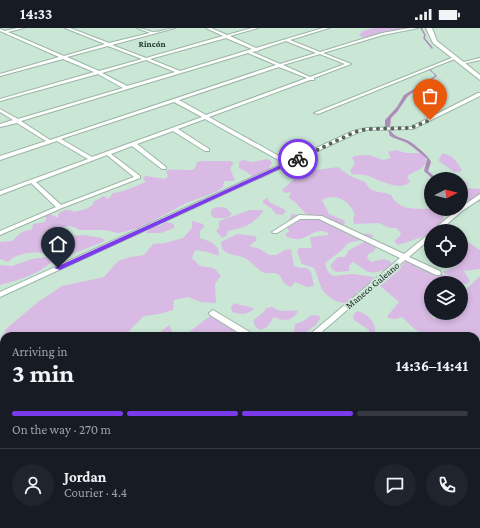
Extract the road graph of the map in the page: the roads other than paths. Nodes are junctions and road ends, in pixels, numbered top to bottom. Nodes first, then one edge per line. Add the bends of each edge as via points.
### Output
1 (22, 28) edge
2 (67, 28) edge
3 (139, 28) edge
4 (173, 28) edge
5 (208, 28) edge
6 (256, 28) edge
7 (325, 28) edge
8 (416, 28) edge
9 (428, 28) edge
10 (0, 30) edge
11 (6, 32) junction
12 (0, 33) edge
13 (154, 33) junction
14 (228, 36) junction
15 (288, 41) junction
16 (110, 44) junction
17 (257, 50) junction
18 (249, 52) junction
19 (321, 53) junction
20 (64, 58) junction
21 (455, 58) junction
22 (148, 59) junction
23 (480, 59) edge
24 (462, 63) junction
25 (280, 65) junction
26 (100, 72) junction
27 (179, 72) junction
28 (0, 75) edge
29 (480, 78) edge
30 (312, 79) junction
31 (127, 88) junction
32 (480, 94) edge
33 (0, 100) edge
34 (175, 100) junction
35 (0, 110) edge
36 (316, 113) dead end
37 (205, 116) junction
38 (17, 121) junction
39 (0, 126) edge
40 (174, 129) junction
41 (57, 139) junction
42 (49, 142) junction
43 (133, 144) junction
44 (207, 150) dead end
45 (107, 153) junction
46 (0, 158) edge
47 (92, 159) junction
48 (288, 163) junction
49 (164, 168) dead end
50 (32, 181) junction
51 (0, 193) edge
52 (480, 196) edge
53 (468, 205) edge
54 (60, 207) junction
55 (453, 216) edge
56 (443, 224) edge
57 (275, 232) dead end
58 (0, 233) edge
59 (424, 241) edge
60 (405, 257) junction
61 (438, 273) dead end
62 (0, 295) edge
63 (213, 314) dead end
64 (243, 332) edge
65 (317, 332) edge

1 - 11 street
2 - 16 street
3 - 13 street
4 - 13 street
5 - 14 street
6 - 14 street
7 - 15 street
8 - 19 street via 382,34
9 - 21 main road via 435,42
10 - 11 street
11 - 12 street
11 - 20 street
13 - 16 street
14 - 17 street
14 - 22 street
15 - 17 street
15 - 19 street
16 - 20 street
16 - 22 street
17 - 18 street
18 - 25 street
18 - 27 street
19 - 25 street
19 - 30 street via 349,64
20 - 26 street
20 - 28 street
21 - 24 main road
21 - 36 street
22 - 26 street
22 - 27 street
23 - 24 street
24 - 29 main road
25 - 30 street
25 - 34 street
26 - 31 street
26 - 33 street
27 - 31 street
30 - 37 street
31 - 38 street
32 - 48 street via 417,126 355,132
34 - 37 street
34 - 41 street
35 - 38 street
37 - 40 street
37 - 48 street
38 - 39 street
38 - 42 street
40 - 43 street
40 - 44 street
41 - 42 street
41 - 47 street
42 - 46 street
43 - 45 street
43 - 49 street
45 - 47 street
45 - 54 street via 138,177
47 - 50 street
48 - 62 street
50 - 51 street
50 - 54 street
52 - 53 street
54 - 58 street
55 - 56 street
57 - 60 street via 299,217 320,217
59 - 60 street, Maneco Galeano
60 - 61 street
60 - 65 street, Maneco Galeano
63 - 64 street

